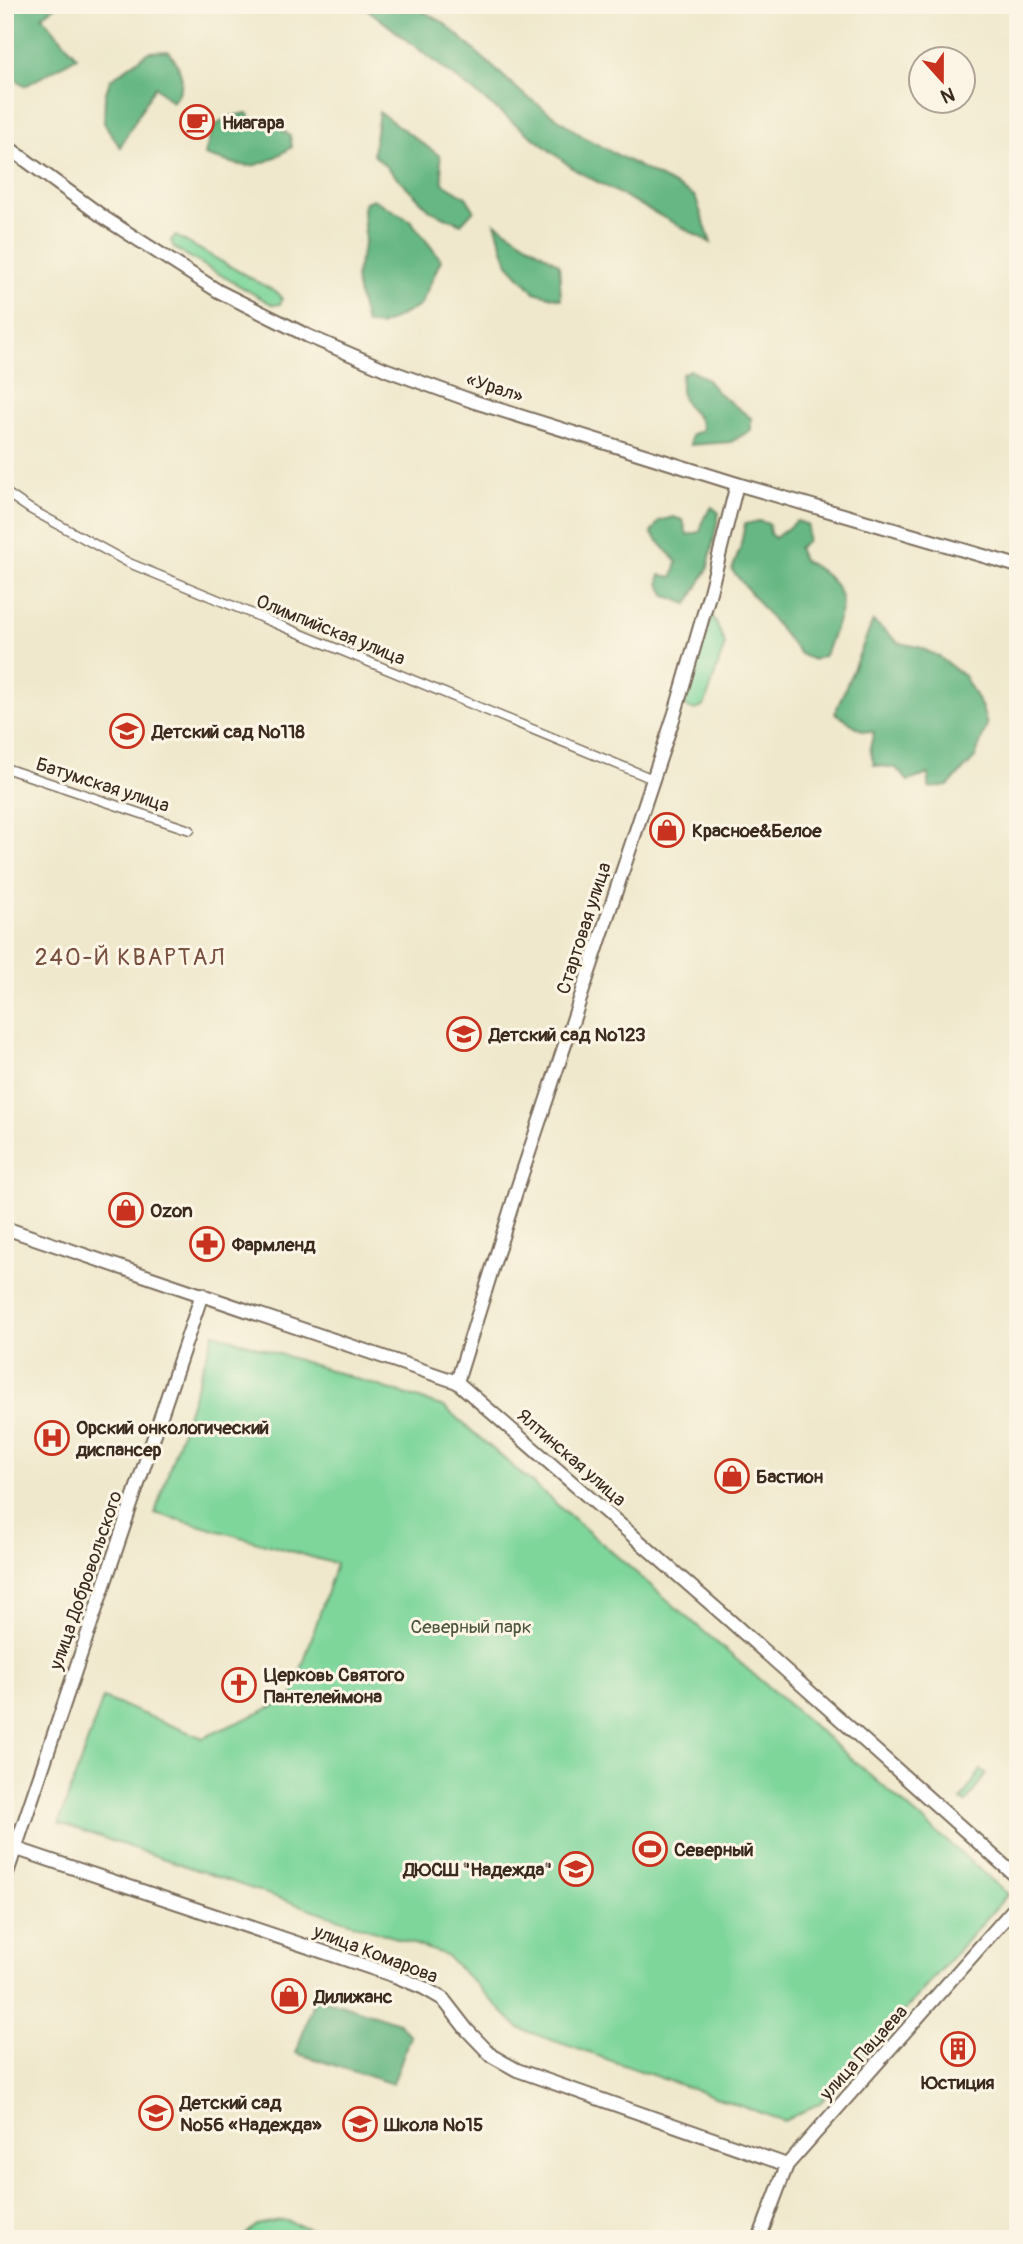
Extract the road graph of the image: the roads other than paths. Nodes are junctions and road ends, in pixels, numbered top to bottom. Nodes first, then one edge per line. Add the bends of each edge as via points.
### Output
1 (5, 145) edge
2 (737, 484) junction
3 (5, 492) edge
4 (1018, 566) edge
5 (5, 768) edge
6 (653, 779) junction
7 (190, 830) dead end
8 (5, 1228) edge
9 (202, 1294) junction
10 (457, 1382) junction
11 (10, 1847) edge
12 (1018, 1878) edge
13 (5, 1879) edge
14 (1018, 1904) edge
15 (787, 2165) junction
16 (759, 2239) edge

1 - 2 main road, «Урал» via 106,219 218,291 308,337 475,402
2 - 4 main road, «Урал»
2 - 6 main road, Стартовая улица via 706,606
3 - 6 street, Олимпийская улица via 129,563
5 - 7 street, Батумская улица
6 - 10 main road, Стартовая улица
8 - 9 main road, Ялтинская улица
9 - 10 main road, Ялтинская улица
9 - 11 main road, улица Добровольского
10 - 12 main road, Ялтинская улица
11 - 13 main road, улица Добровольского
11 - 15 main road, улица Комарова via 396,1976 443,1999 492,2056 517,2070
14 - 15 main road, улица Пацаева
15 - 16 main road, улица Пацаева

